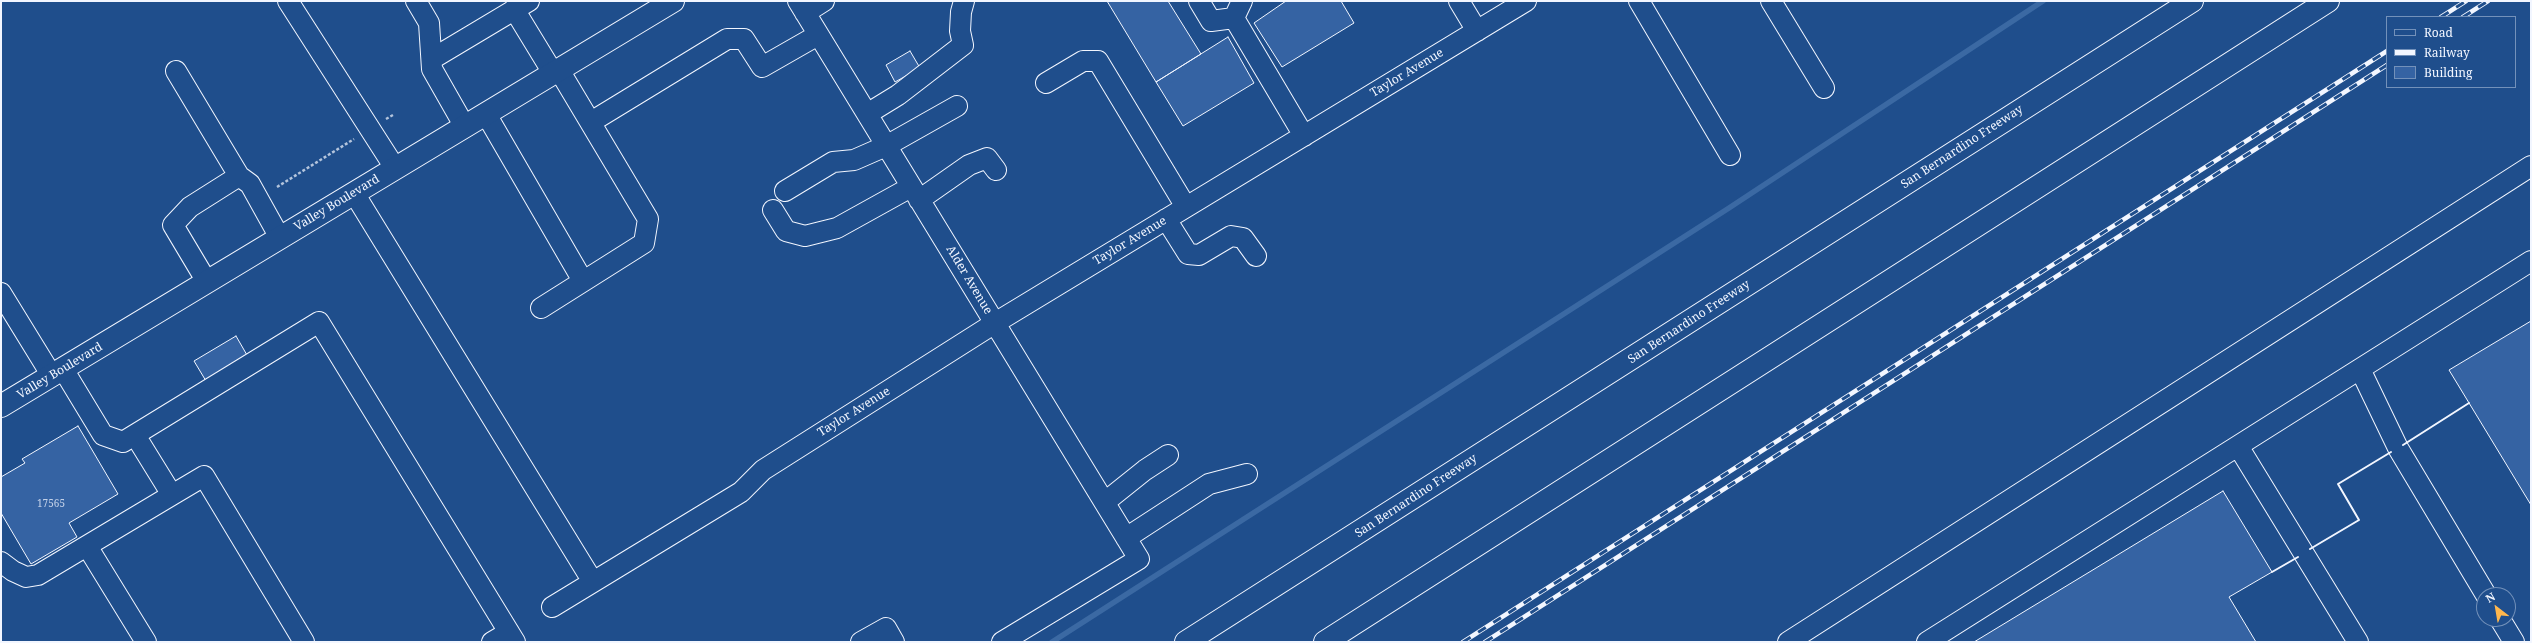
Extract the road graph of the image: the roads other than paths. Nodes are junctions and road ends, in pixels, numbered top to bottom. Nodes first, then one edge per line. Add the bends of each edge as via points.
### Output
1 (288, 1) edge
2 (416, 1) edge
3 (674, 1) edge
4 (824, 1) edge
5 (964, 1) edge
6 (1199, 1) edge
7 (1459, 1) edge
8 (1526, 1) edge
9 (1639, 1) edge
10 (1771, 1) edge
11 (2192, 1) edge
12 (2328, 1) edge
13 (522, 5) edge
14 (801, 7) edge
15 (1238, 10) edge
16 (1477, 31) junction
17 (818, 35) junction
18 (432, 59) junction
19 (176, 72) dead end
20 (556, 72) junction
21 (1046, 83) dead end
22 (1824, 88) dead end
23 (957, 106) dead end
24 (486, 114) junction
25 (867, 114) junction
26 (591, 122) junction
27 (464, 127) junction
28 (1304, 136) junction
29 (886, 146) junction
30 (1730, 155) dead end
31 (2531, 166) edge
32 (395, 168) junction
33 (996, 170) dead end
34 (239, 176) junction
35 (785, 191) dead end
36 (354, 193) junction
37 (915, 193) junction
38 (1186, 207) junction
39 (774, 210) dead end
40 (1166, 219) junction
41 (280, 238) junction
42 (1256, 256) dead end
43 (2531, 261) edge
44 (583, 281) junction
45 (207, 282) junction
46 (1, 293) edge
47 (541, 308) dead end
48 (995, 323) junction
49 (2360, 369) junction
50 (57, 372) junction
51 (1, 406) edge
52 (135, 435) junction
53 (2238, 446) junction
54 (1168, 455) dead end
55 (1247, 474) dead end
56 (172, 495) junction
57 (1104, 502) junction
58 (1126, 538) junction
59 (87, 546) junction
60 (1, 562) edge
61 (593, 582) junction
62 (2481, 587) edge
63 (552, 607) dead end
64 (2505, 627) edge
65 (506, 639) edge
66 (146, 642) edge
67 (304, 642) edge
68 (861, 642) edge
69 (894, 642) edge
70 (1002, 642) edge
71 (1186, 642) edge
72 (1325, 642) edge
73 (1788, 642) edge
74 (1927, 642) edge
75 (2358, 642) edge
76 (2514, 642) edge

1 - 32 street
2 - 18 street via 429,23
3 - 20 main road, Valley Boulevard
4 - 14 street
5 - 25 street via 960,31 963,45 898,95
6 - 15 street via 1210,21
7 - 16 street
8 - 16 street, Taylor Avenue
9 - 30 street
10 - 22 street
11 - 71 main road, San Bernardino Freeway
12 - 72 main road
13 - 18 street
13 - 20 street
14 - 17 street, Alder Avenue
15 - 28 street
16 - 28 street, Taylor Avenue
17 - 25 street, Alder Avenue
17 - 26 street via 762,67 744,39 726,39
18 - 27 street via 432,69
19 - 34 street
20 - 24 main road, Valley Boulevard
20 - 26 street
21 - 38 street via 1083,61 1098,61
23 - 29 street
24 - 27 main road, Valley Boulevard
24 - 44 street
25 - 29 street, Alder Avenue
26 - 44 street via 648,219 644,243
27 - 32 main road, Valley Boulevard
28 - 38 street, Taylor Avenue
29 - 35 street via 854,160 833,162
29 - 37 street, Alder Avenue
31 - 73 street
32 - 36 main road, Valley Boulevard
33 - 37 street via 988,158
34 - 41 street via 250,184
34 - 45 street via 190,207 173,225
36 - 41 main road, Valley Boulevard
36 - 61 street
37 - 39 street via 837,228 805,236 786,231
37 - 48 street, Alder Avenue
38 - 40 street, Taylor Avenue
40 - 42 street via 1188,254 1199,255 1231,236 1242,238
40 - 48 street, Taylor Avenue
41 - 45 main road, Valley Boulevard
43 - 49 street
44 - 47 street
45 - 50 main road, Valley Boulevard
46 - 50 street
48 - 57 street, Alder Avenue
48 - 61 street, Taylor Avenue via 763,470 740,492
49 - 53 street
49 - 62 street via 2398,448
50 - 51 main road, Valley Boulevard
50 - 52 street via 103,435 123,442
52 - 56 street
52 - 65 street via 320,322
53 - 74 street
53 - 75 street
54 - 57 street
55 - 58 street via 1208,484
56 - 59 street
56 - 67 street via 204,476
57 - 58 street, Alder Avenue
58 - 70 street, Alder Avenue via 1139,560
59 - 60 street via 38,575 26,577
59 - 66 street
61 - 63 street, Taylor Avenue
64 - 76 street
68 - 69 street via 886,628

